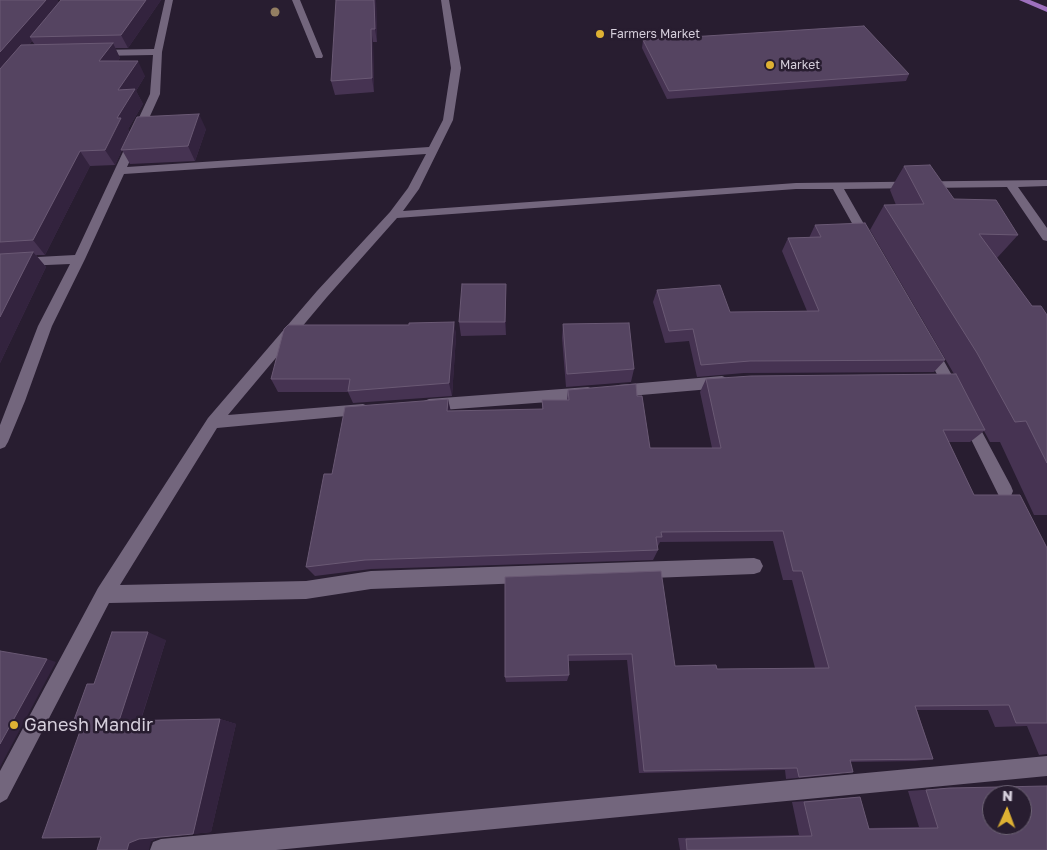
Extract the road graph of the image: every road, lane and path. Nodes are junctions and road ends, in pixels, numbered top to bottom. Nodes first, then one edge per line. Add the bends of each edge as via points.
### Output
1 (169, 0) edge
2 (296, 0) edge
3 (445, 0) edge
4 (1023, 0) edge
5 (1047, 10) edge
6 (158, 52) junction
7 (83, 53) edge
8 (319, 56) dead end
9 (433, 150) junction
10 (120, 171) junction
11 (1010, 183) junction
12 (1047, 183) edge
13 (836, 185) junction
14 (394, 215) junction
15 (1047, 237) edge
16 (875, 253) edge
17 (79, 259) junction
18 (0, 263) edge
19 (923, 338) edge
20 (928, 380) edge
21 (948, 380) junction
22 (734, 382) edge
23 (419, 406) edge
24 (380, 409) edge
25 (213, 422) junction
26 (0, 442) edge
27 (1005, 491) dead end
28 (754, 566) dead end
29 (104, 594) junction
30 (1047, 766) edge
31 (0, 792) edge
32 (161, 850) edge

1 - 6 street
2 - 8 street
3 - 9 street via 456,68 448,120
4 - 5 main road
6 - 7 street
6 - 10 street via 155,94
9 - 10 street
9 - 14 street via 413,189
10 - 17 street
11 - 12 street
11 - 13 street
11 - 15 street
13 - 14 street via 617,197
13 - 16 street
14 - 25 street
17 - 18 street
17 - 26 street via 45,326
19 - 21 street
20 - 21 street
21 - 27 street
22 - 23 street
24 - 25 street
25 - 29 street
28 - 29 street via 371,580 306,590
29 - 31 street
30 - 32 street

